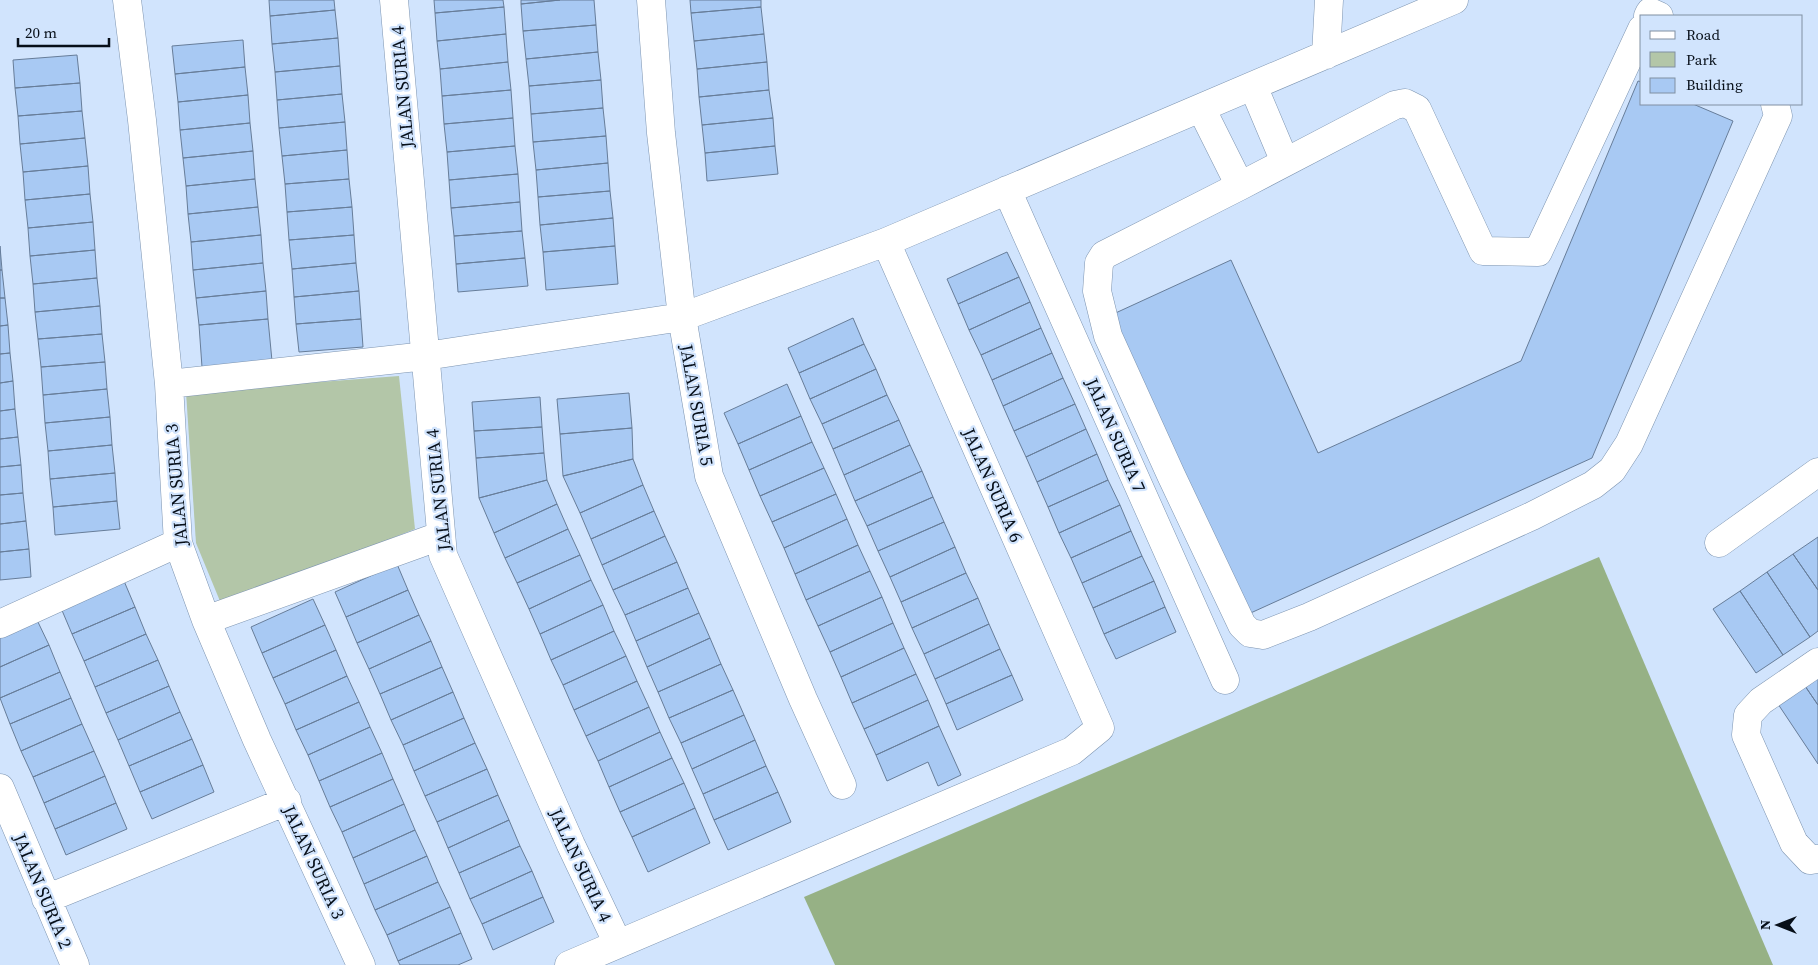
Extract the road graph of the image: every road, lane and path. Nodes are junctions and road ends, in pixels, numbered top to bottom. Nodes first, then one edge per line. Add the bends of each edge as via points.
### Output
1 (127, 0) edge
2 (394, 0) edge
3 (651, 0) edge
4 (1329, 0) edge
5 (1454, 0) edge
6 (1640, 33) edge
7 (1326, 55) junction
8 (1253, 86) junction
9 (1775, 105) edge
10 (1201, 108) junction
11 (1285, 162) junction
12 (1240, 186) junction
13 (1007, 190) junction
14 (886, 242) junction
15 (682, 317) junction
16 (426, 356) junction
17 (169, 384) junction
18 (1818, 472) edge
19 (440, 536) junction
20 (178, 543) junction
21 (1719, 543) dead end
22 (206, 620) junction
23 (0, 624) edge
24 (1818, 662) edge
25 (1225, 680) dead end
26 (842, 785) dead end
27 (0, 788) edge
28 (286, 801) junction
29 (1818, 858) edge
30 (46, 899) junction
31 (618, 944) junction
32 (75, 965) edge
33 (361, 965) edge
34 (569, 965) edge

1 - 17 street, JALAN SURIA 3
2 - 16 street, JALAN SURIA 4
3 - 15 street, JALAN SURIA 5 via 661,132
4 - 7 street
5 - 7 street
6 - 11 street via 1538,252 1483,251 1417,109 1406,103 1395,105
7 - 8 street
8 - 10 street
8 - 11 street
9 - 12 street via 1778,116 1629,444 1612,470 1593,485 1532,516 1309,618 1263,635 1250,633 1242,625 1108,336 1097,292 1099,263 1104,255
10 - 12 street
10 - 13 street
11 - 12 street
13 - 14 street
13 - 25 street, JALAN SURIA 7
14 - 15 street
14 - 31 street, JALAN SURIA 6 via 1100,728 1072,751
15 - 16 street
15 - 26 street, JALAN SURIA 5 via 709,476
16 - 17 street
16 - 19 street, JALAN SURIA 4
17 - 20 street, JALAN SURIA 3
18 - 21 street
19 - 22 street
19 - 31 street, JALAN SURIA 4 via 443,554
20 - 22 street, JALAN SURIA 3
20 - 23 street
22 - 28 street, JALAN SURIA 3
24 - 29 street via 1761,701 1748,715 1746,735 1794,844 1810,860
27 - 30 street, JALAN SURIA 2
28 - 30 street
28 - 33 street, JALAN SURIA 3
30 - 32 street, JALAN SURIA 2
31 - 34 street

